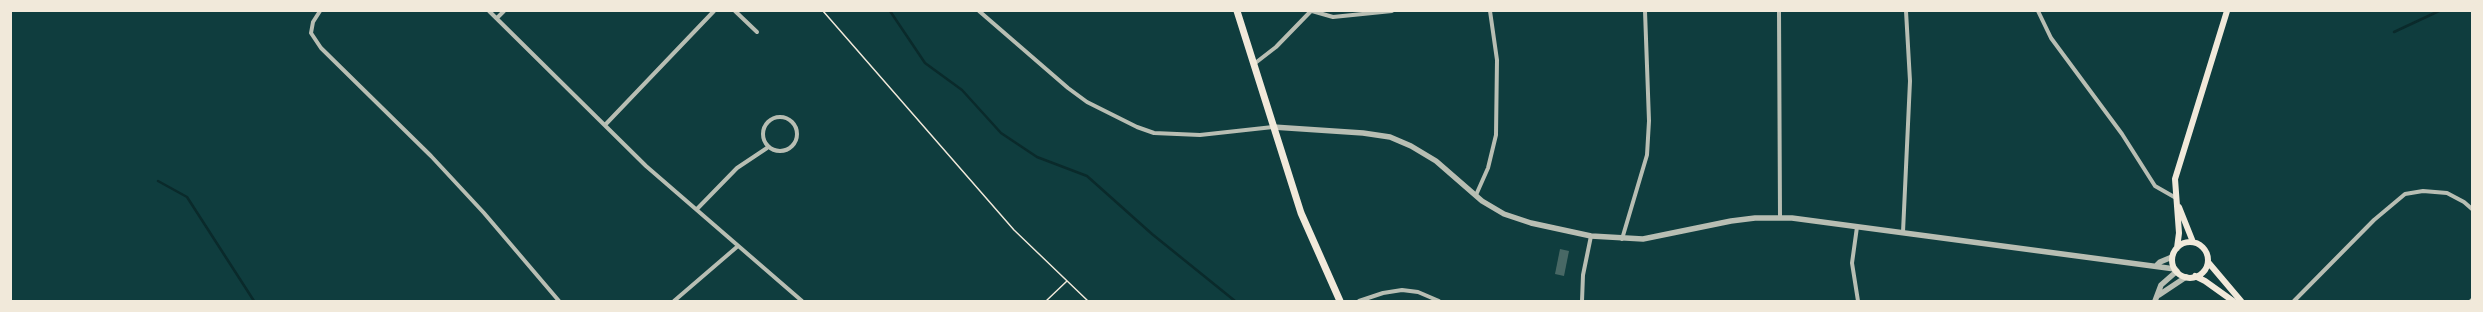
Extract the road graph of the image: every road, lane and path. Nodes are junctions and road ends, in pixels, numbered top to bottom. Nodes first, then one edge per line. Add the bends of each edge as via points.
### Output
1 (320, 11) edge
2 (489, 11) edge
3 (504, 11) edge
4 (714, 11) edge
5 (735, 11) edge
6 (823, 11) edge
7 (979, 11) edge
8 (1237, 11) edge
9 (1311, 11) edge
10 (1392, 11) edge
11 (1490, 11) edge
12 (1645, 11) edge
13 (1779, 11) edge
14 (1906, 11) edge
15 (2038, 11) edge
16 (2227, 11) edge
17 (497, 18) junction
18 (758, 32) dead end
19 (1254, 65) junction
20 (605, 125) junction
21 (1273, 127) junction
22 (768, 148) junction
23 (1476, 195) junction
24 (2176, 198) junction
25 (697, 209) junction
26 (2472, 209) edge
27 (1780, 218) junction
28 (1857, 227) junction
29 (1903, 232) junction
30 (1591, 236) junction
31 (1622, 239) junction
32 (2193, 242) junction
33 (738, 246) junction
34 (2177, 248) junction
35 (2172, 256) junction
36 (2208, 262) junction
37 (2156, 266) junction
38 (2176, 270) junction
39 (2195, 276) junction
40 (2186, 277) junction
41 (1067, 281) junction
42 (2157, 298) edge
43 (559, 301) edge
44 (674, 301) edge
45 (802, 301) edge
46 (1046, 301) edge
47 (1088, 301) edge
48 (1340, 301) edge
49 (1359, 301) edge
50 (1439, 301) edge
51 (1582, 301) edge
52 (1858, 301) edge
53 (2233, 301) edge
54 (2241, 301) edge
55 (2294, 301) edge

1 - 43 street via 312,22 311,33 320,48 431,156
2 - 17 street
3 - 17 street
4 - 20 street
5 - 18 street
6 - 41 path via 1004,219
7 - 21 street via 1087,102 1137,127 1154,133 1200,135
8 - 19 main road
9 - 10 street via 1333,17
9 - 19 street via 1290,34
11 - 23 street via 1497,60 1496,128 1488,168
12 - 31 street via 1649,121 1647,156
13 - 27 street
14 - 29 street via 1910,81
15 - 24 street via 2051,38 2122,134 2155,186
16 - 24 main road via 2179,167
17 - 20 street
19 - 21 main road
20 - 25 street via 651,170
21 - 23 street via 1390,137 1436,161
21 - 48 main road via 1301,213
22 - 22 street via 784,150 794,145 798,135 795,124 785,117 768,122 762,132 764,144
22 - 25 street via 737,168
23 - 30 street via 1504,214 1531,223
24 - 32 main road
24 - 34 main road via 2179,233
25 - 33 street
26 - 55 street via 2447,193 2423,191 2405,194 2383,212
27 - 28 street
27 - 31 street via 1743,219 1643,239
28 - 29 street
28 - 52 street via 1852,263
29 - 37 street
30 - 31 street
30 - 51 street via 1583,275
32 - 34 main road via 2184,243
32 - 36 main road via 2203,247
33 - 44 street
33 - 45 street
34 - 35 main road
35 - 37 street
35 - 38 main road
36 - 39 main road via 2202,272
36 - 54 main road
37 - 38 street
38 - 40 main road
38 - 42 street via 2161,285
39 - 40 main road
39 - 53 main road via 2205,280
40 - 42 street
41 - 46 path
41 - 47 path
49 - 50 street via 1402,290 1418,292

